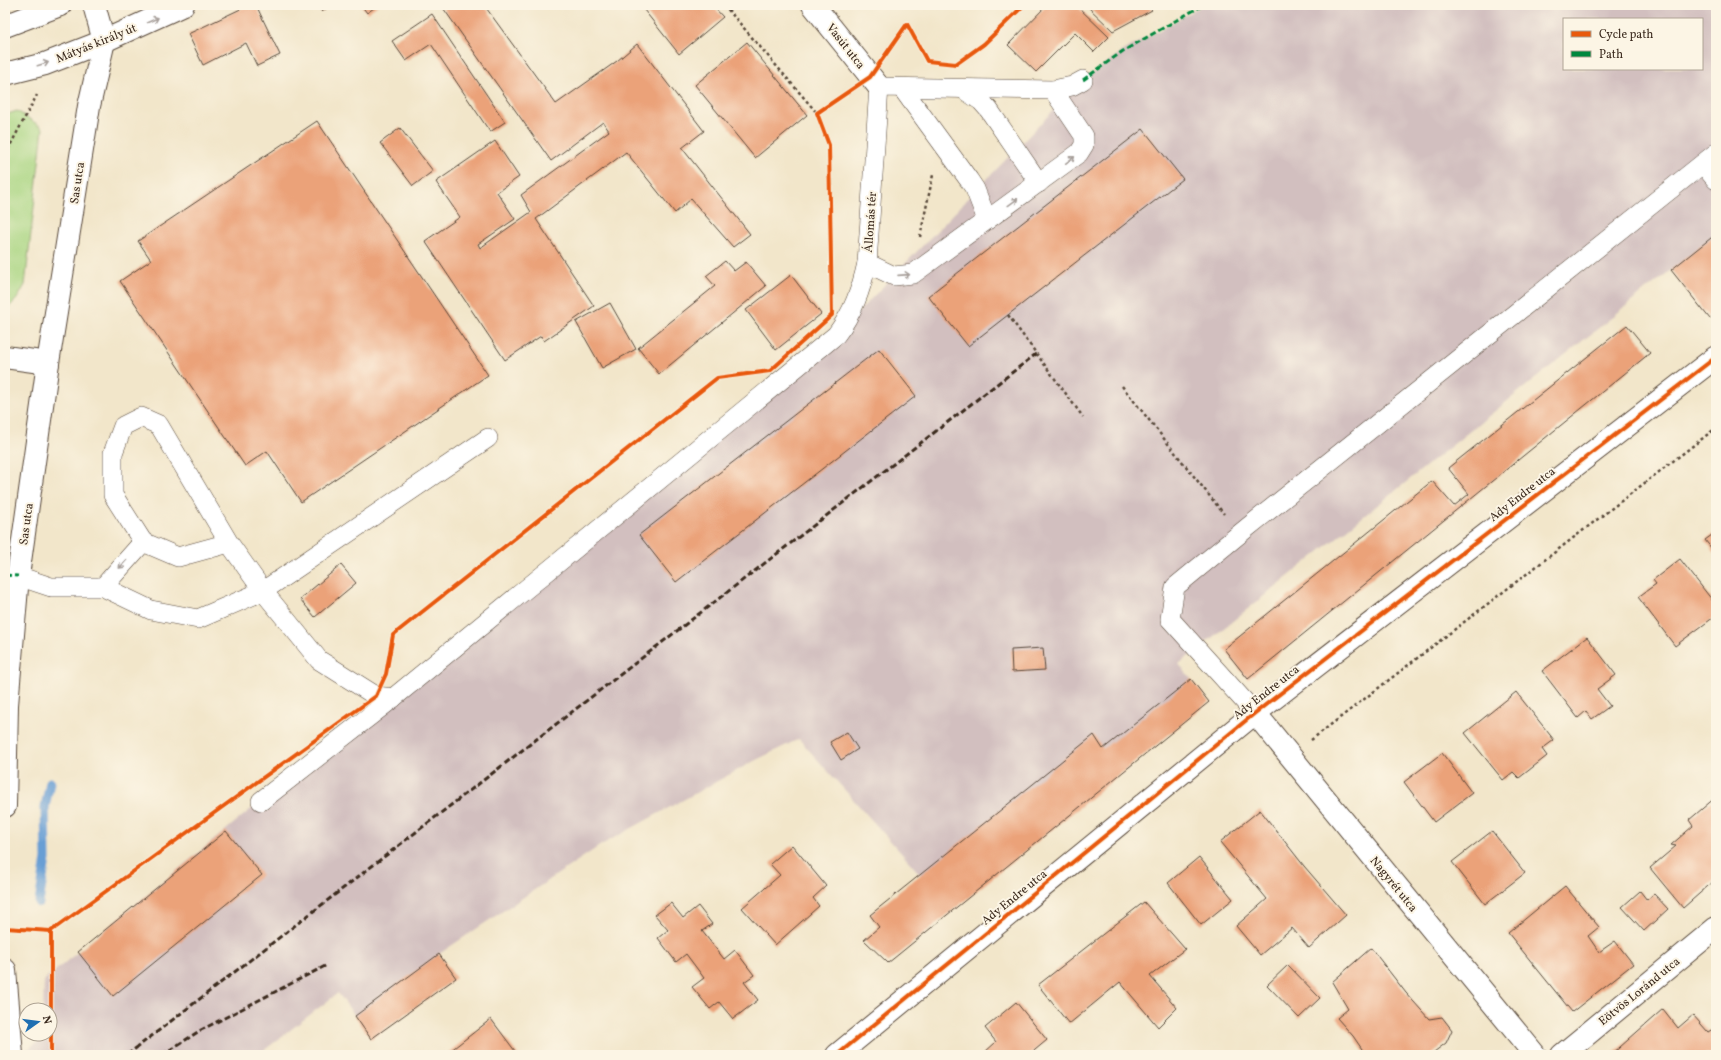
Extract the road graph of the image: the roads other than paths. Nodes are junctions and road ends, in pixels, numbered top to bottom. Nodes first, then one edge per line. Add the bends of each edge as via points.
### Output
1 (60, 5) edge
2 (94, 5) edge
3 (184, 5) edge
4 (813, 5) edge
5 (5, 26) edge
6 (104, 41) junction
7 (5, 74) edge
8 (1083, 80) dead end
9 (879, 87) junction
10 (902, 88) junction
11 (963, 89) junction
12 (1053, 90) junction
13 (1709, 159) edge
14 (1716, 180) edge
15 (1039, 183) junction
16 (988, 220) junction
17 (867, 263) junction
18 (5, 356) edge
19 (1716, 357) edge
20 (48, 363) junction
21 (488, 438) dead end
22 (143, 542) junction
23 (229, 543) junction
24 (12, 576) edge
25 (103, 587) junction
26 (264, 591) junction
27 (394, 698) junction
28 (1256, 713) junction
29 (261, 801) dead end
30 (5, 806) edge
31 (1716, 928) edge
32 (5, 970) edge
33 (12, 1055) edge
34 (837, 1055) edge
35 (1535, 1055) edge
36 (1562, 1055) edge

1 - 5 street
2 - 6 street, Sas utca
6 -> 3 street, Mátyás király út
4 - 9 street, Vasút utca
7 -> 6 street, Mátyás király út via 45,64
6 - 20 street, Sas utca via 89,106
8 - 12 lane via 1072,86
9 - 10 lane
9 - 17 lane, Állomás tér
10 - 11 lane
10 - 16 lane via 975,189
11 - 12 lane
11 - 15 lane via 989,110
15 -> 12 lane via 1079,153 1084,145 1084,136
13 - 14 lane
13 - 28 lane via 1176,587 1170,620
16 -> 15 lane
17 -> 16 lane, Állomás tér via 894,276 913,274
17 - 27 lane via 856,303 836,335
18 - 20 street
19 - 28 street, Ady Endre utca
20 - 24 street, Sas utca
21 - 26 lane
22 - 23 lane via 178,557
22 - 23 lane via 113,495 113,453 123,426 141,417 159,425
22 -> 25 lane
23 - 26 lane
24 - 25 lane via 51,587
24 - 30 street, Sas utca
25 - 26 lane via 151,610 198,619
26 - 27 lane via 319,660 376,696
27 - 29 lane
28 - 34 street, Ady Endre utca
28 - 35 street, Nagyrét utca
31 - 36 street, Eötvös Loránd utca
32 - 33 street

